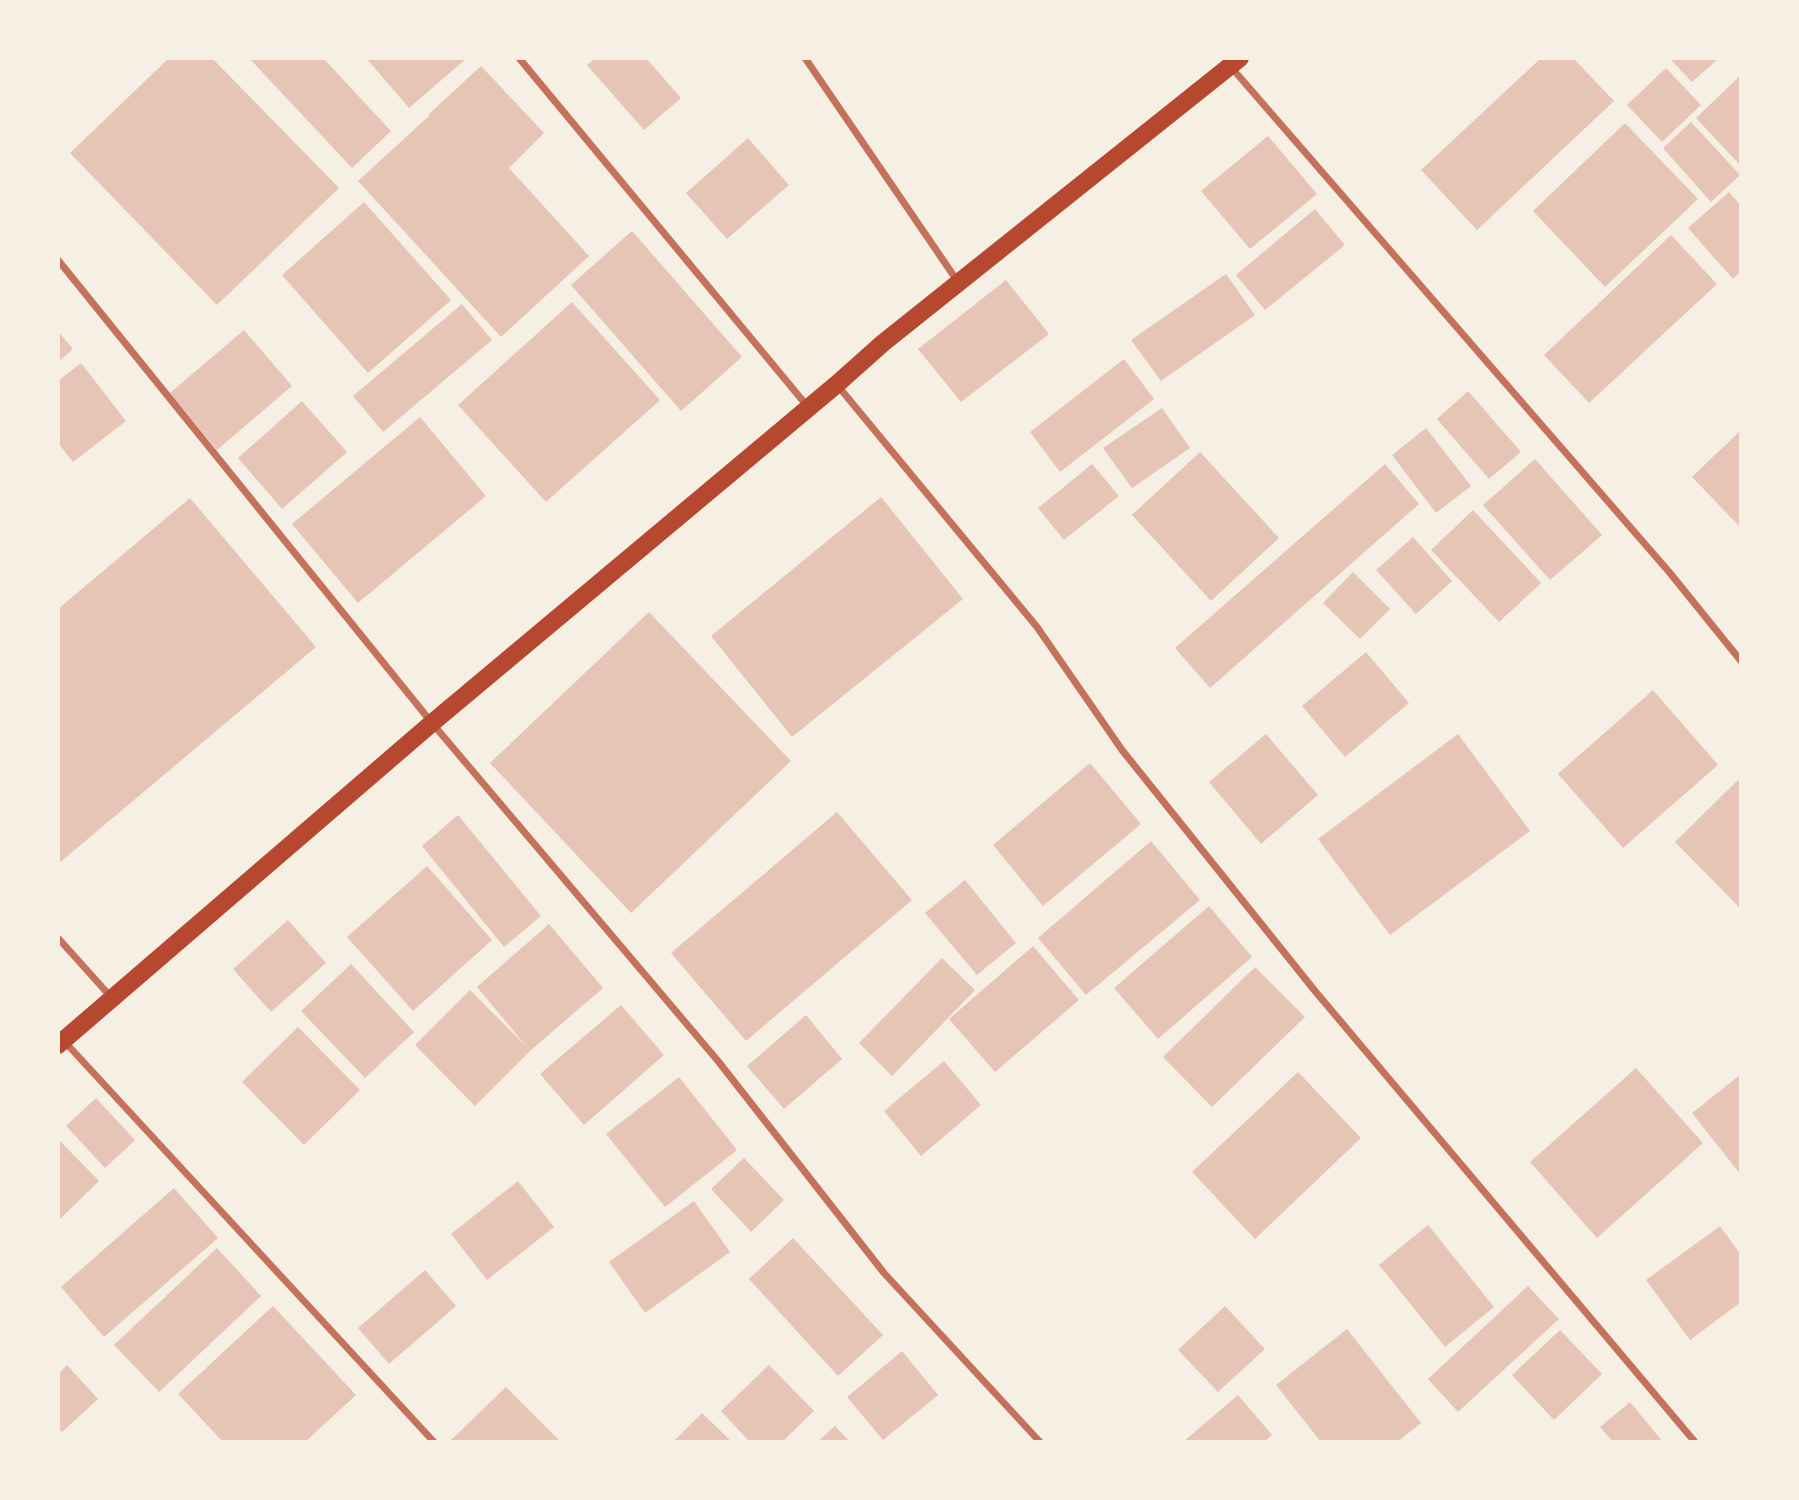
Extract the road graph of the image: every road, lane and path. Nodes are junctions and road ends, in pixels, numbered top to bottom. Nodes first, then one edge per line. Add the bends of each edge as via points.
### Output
1 (519, 58) edge
2 (805, 58) edge
3 (1235, 62) edge
4 (58, 260) edge
5 (959, 283) junction
6 (837, 384) junction
7 (809, 407) junction
8 (1741, 661) edge
9 (432, 723) junction
10 (58, 938) edge
11 (111, 998) junction
12 (60, 1043) edge
13 (434, 1442) edge
14 (1040, 1442) edge
15 (1695, 1442) edge

1 - 7 street
2 - 5 street
3 - 5 main road
3 - 8 street
4 - 9 street
5 - 6 main road
6 - 7 main road
6 - 15 street via 1037,627 1122,750 1315,991
7 - 9 main road
9 - 11 main road
9 - 14 street via 718,1061 884,1273
10 - 11 street
11 - 12 main road
12 - 13 street

